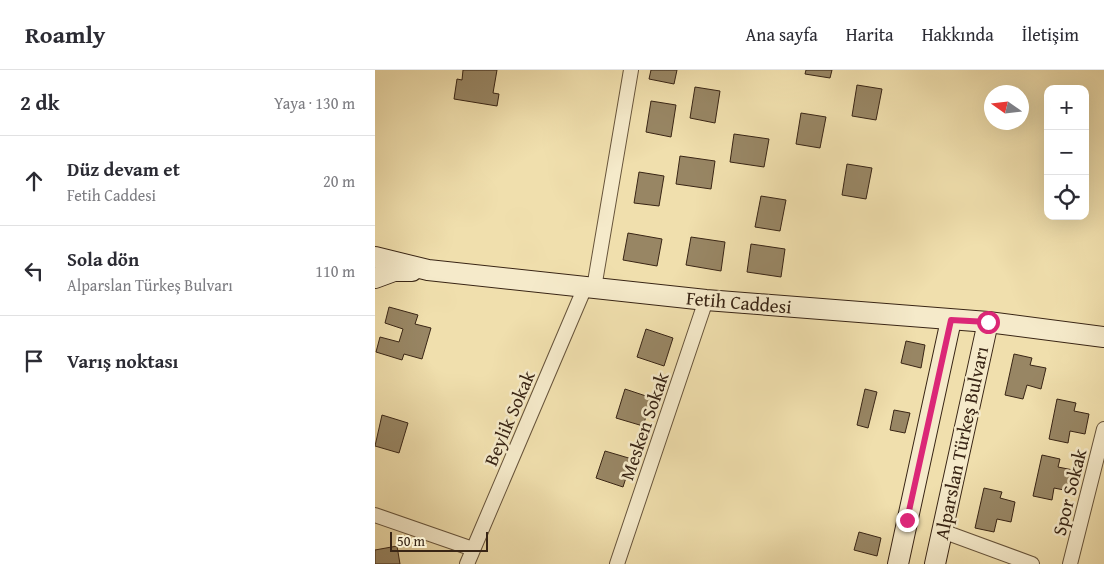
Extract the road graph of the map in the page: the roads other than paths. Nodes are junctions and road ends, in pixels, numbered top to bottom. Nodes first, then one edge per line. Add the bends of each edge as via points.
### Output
1 (631, 70) edge
2 (376, 258) edge
3 (428, 270) junction
4 (375, 278) edge
5 (589, 288) junction
6 (706, 300) junction
7 (951, 320) junction
8 (988, 322) junction
9 (1104, 337) edge
10 (1104, 429) edge
11 (375, 516) edge
12 (942, 530) junction
13 (473, 549) junction
14 (467, 564) edge
15 (617, 564) edge
16 (898, 564) edge
17 (935, 564) edge
18 (1032, 564) edge
19 (1070, 564) edge

1 - 5 street, Beylik Sokak
2 - 3 street, Fetih Caddesi
3 - 4 street via 394,271
3 - 5 street, Fetih Caddesi
5 - 6 street, Fetih Caddesi
5 - 13 street, Beylik Sokak
6 - 7 street, Fetih Caddesi
6 - 15 street, Mesken Sokak
7 - 8 street, Fetih Caddesi
7 - 16 street, Alparslan Türkeş Bulvarı
8 - 9 street, Fetih Caddesi
8 - 12 street, Alparslan Türkeş Bulvarı
10 - 19 street, Spor Sokak
11 - 13 street
12 - 17 street, Alparslan Türkeş Bulvarı
12 - 18 street
13 - 14 street, Beylik Sokak

